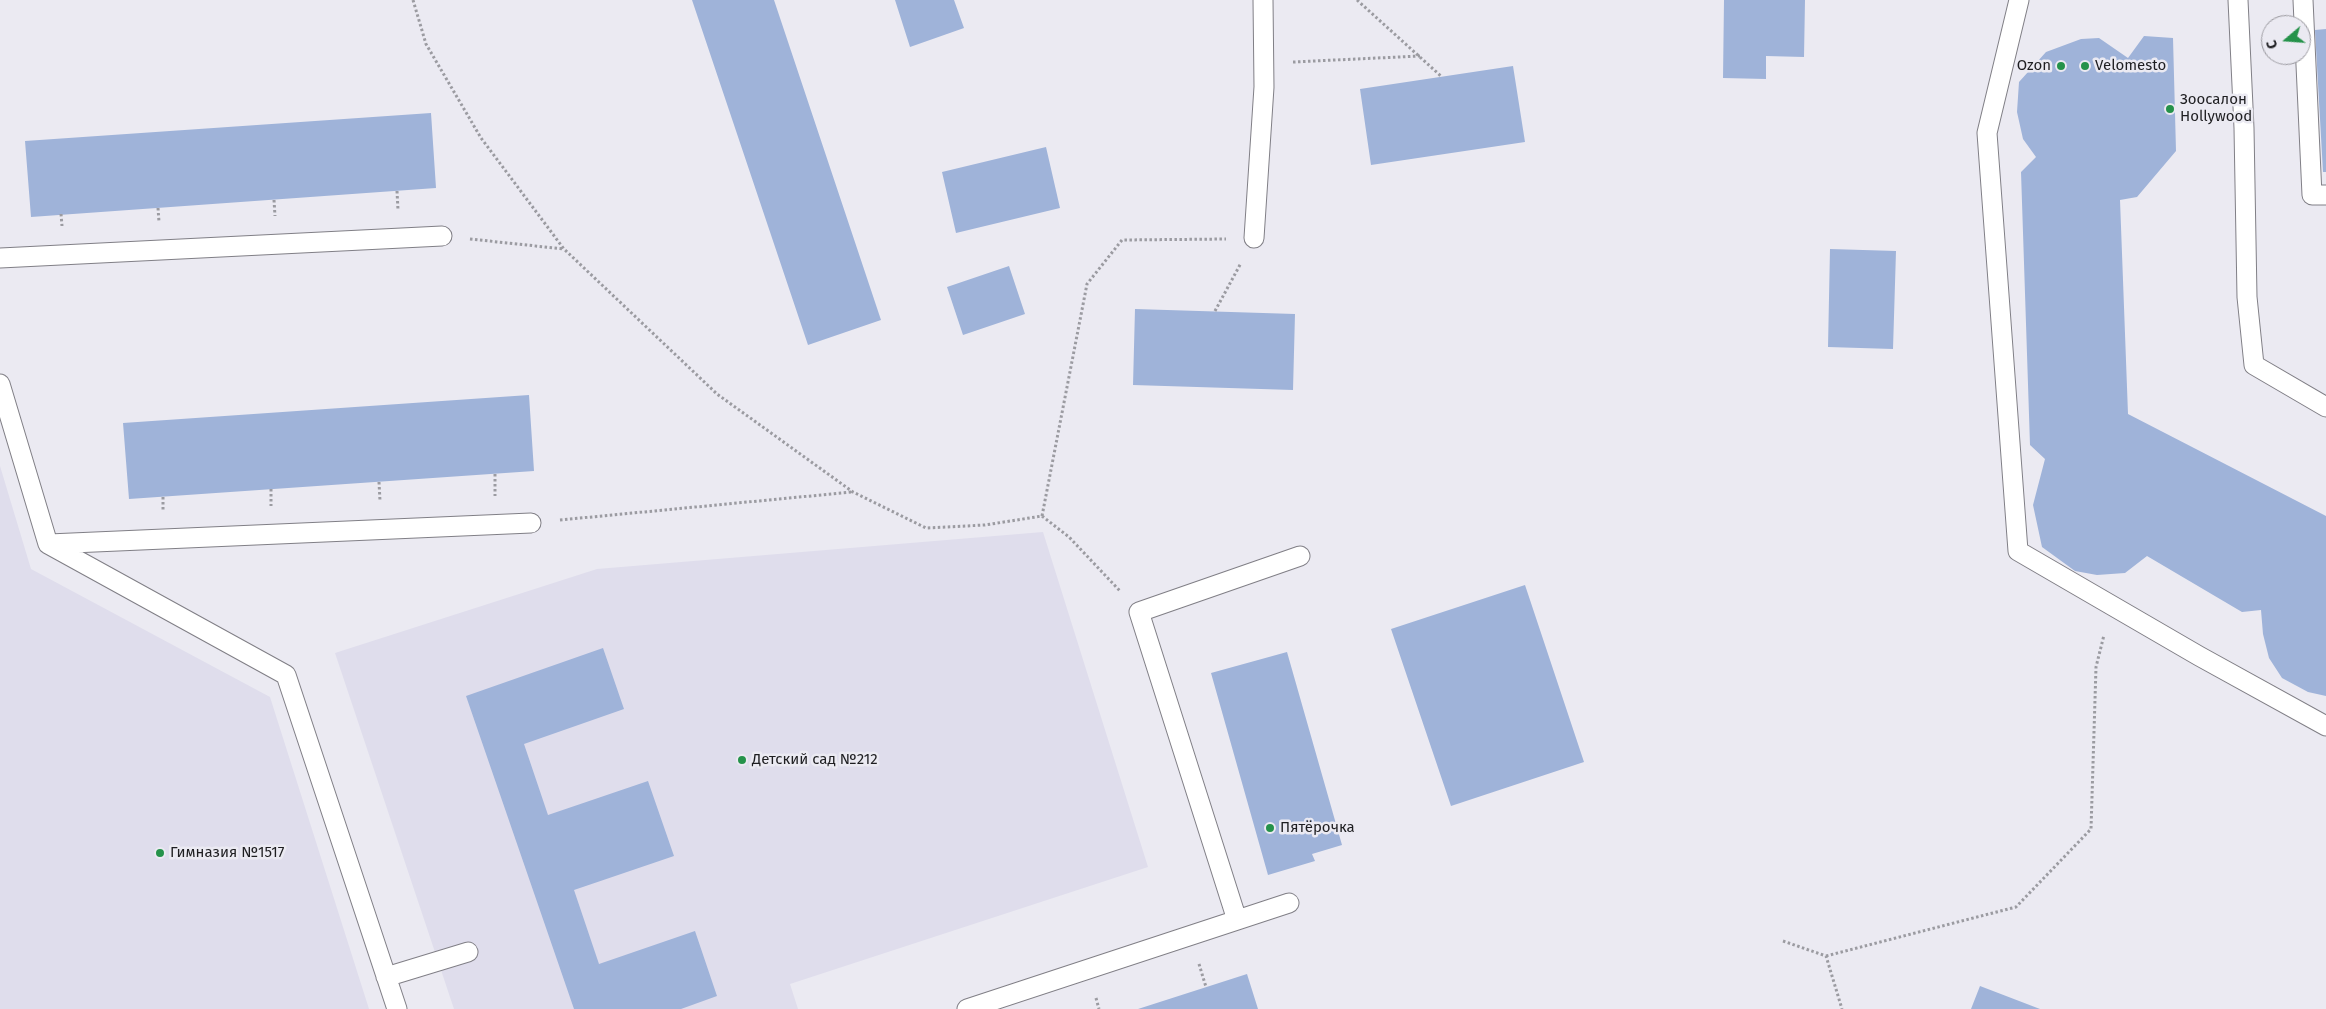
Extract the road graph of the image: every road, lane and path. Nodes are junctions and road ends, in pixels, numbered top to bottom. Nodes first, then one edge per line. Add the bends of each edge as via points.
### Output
1 (413, 0) edge
2 (1263, 0) edge
3 (1357, 0) edge
4 (2019, 0) edge
5 (2238, 0) edge
6 (2303, 0) edge
7 (1420, 56) junction
8 (1264, 63) junction
9 (1442, 76) dead end
10 (2326, 194) edge
11 (442, 236) joint
12 (1254, 238) junction
13 (564, 249) junction
14 (0, 258) edge
15 (1215, 311) dead end
16 (0, 384) edge
17 (2326, 407) edge
18 (853, 492) junction
19 (1042, 516) junction
20 (531, 523) joint
21 (48, 544) junction
22 (1300, 556) dead end
23 (2110, 605) junction
24 (1139, 612) junction
25 (2326, 726) edge
26 (1289, 903) dead end
27 (1237, 920) junction
28 (1783, 942) dead end
29 (468, 952) dead end
30 (1826, 956) junction
31 (386, 977) junction
32 (397, 1009) edge
33 (967, 1009) edge
34 (1842, 1009) edge

1 - 13 path via 426,44 481,138
2 - 8 lane
3 - 7 path
4 - 23 lane via 1987,133 2018,551
5 - 17 lane via 2247,297 2254,365
6 - 10 lane via 2312,195
7 - 8 path
7 - 9 path
8 - 12 lane
11 - 13 path
11 - 14 lane
12 - 15 path
12 - 19 path via 1122,240 1087,284
13 - 18 path via 717,394
16 - 21 lane
18 - 19 path via 926,528
18 - 20 path
19 - 24 path via 1069,537
20 - 21 lane
21 - 31 lane via 286,675
22 - 24 lane
23 - 25 lane
23 - 30 path via 2096,667 2091,829 2016,907
24 - 27 lane
26 - 27 lane
27 - 33 lane
28 - 30 path
29 - 31 lane
30 - 34 path
31 - 32 lane

